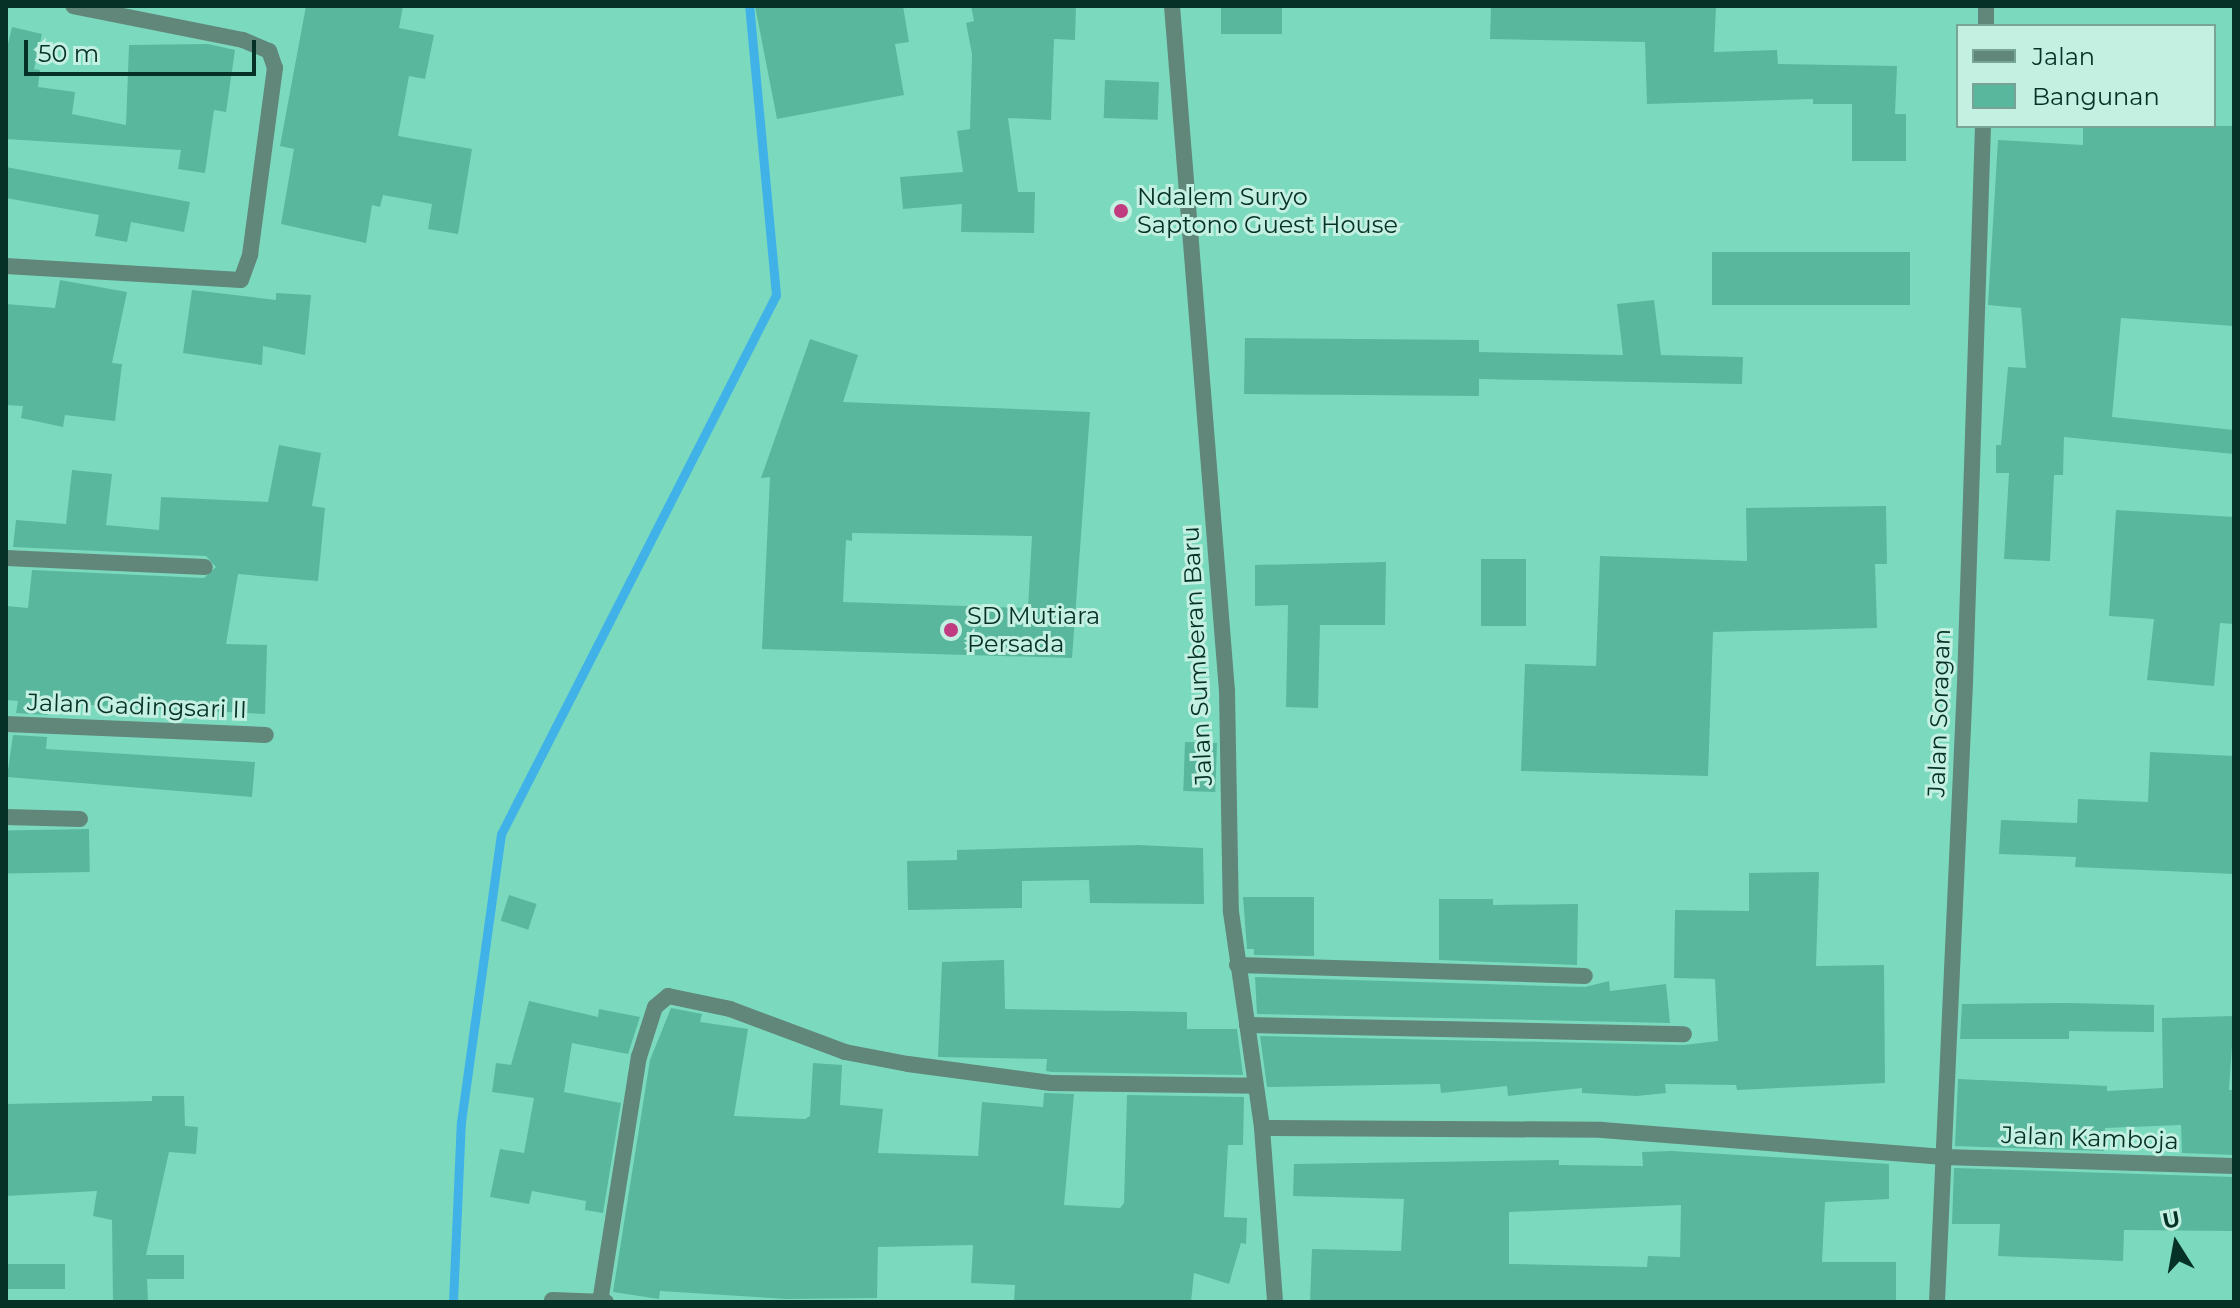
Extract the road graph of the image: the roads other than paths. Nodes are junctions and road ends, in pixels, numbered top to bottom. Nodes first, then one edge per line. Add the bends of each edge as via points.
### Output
1 (73, 6) edge
2 (1172, 6) edge
3 (1983, 128) edge
4 (6, 266) edge
5 (6, 558) edge
6 (205, 567) dead end
7 (6, 724) edge
8 (266, 735) dead end
9 (6, 817) edge
10 (80, 819) dead end
11 (1237, 965) junction
12 (1585, 976) dead end
13 (1247, 1025) junction
14 (1684, 1034) dead end
15 (1255, 1086) junction
16 (1262, 1128) junction
17 (1944, 1157) junction
18 (2234, 1166) edge
19 (552, 1300) dead end
20 (582, 1302) edge
21 (600, 1302) edge
22 (606, 1302) edge
23 (1275, 1302) edge
24 (1937, 1302) edge

1 - 4 street via 243,40 269,51 275,68 250,255 241,280
2 - 11 street, Jalan Sumberan Baru via 1227,691
3 - 17 street, Jalan Soragan
5 - 6 street
7 - 8 street, Jalan Gadingsari II
9 - 10 street
11 - 12 street
11 - 13 street, Jalan Sumberan Baru
13 - 14 street
13 - 15 street, Jalan Sumberan Baru
15 - 16 street, Jalan Sumberan Baru
15 - 21 street via 1051,1083 908,1064 845,1052 730,1009 668,996 655,1007 639,1057
16 - 17 street, Jalan Kamboja via 1602,1130
16 - 23 street, Jalan Sumberan Baru
17 - 18 street, Jalan Kamboja
17 - 24 street, Jalan Soragan
19 - 20 street
20 - 21 street
21 - 22 street

